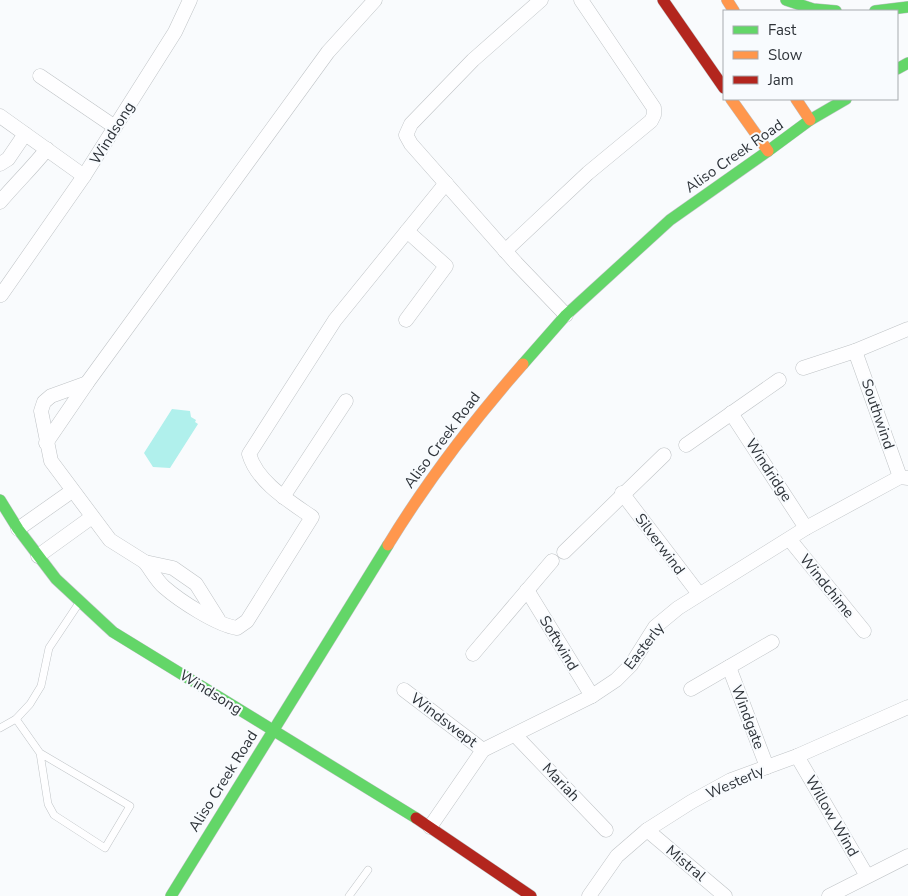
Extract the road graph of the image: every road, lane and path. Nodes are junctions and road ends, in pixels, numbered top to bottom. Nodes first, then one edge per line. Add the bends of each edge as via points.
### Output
1 (190, 0) edge
2 (376, 0) edge
3 (541, 0) edge
4 (580, 0) edge
5 (663, 0) edge
6 (786, 0) edge
7 (908, 7) edge
8 (824, 10) edge
9 (883, 10) edge
10 (40, 76) dead end
11 (723, 87) edge
12 (733, 100) edge
13 (797, 100) edge
14 (844, 100) edge
15 (0, 116) edge
16 (810, 120) junction
17 (115, 127) junction
18 (25, 134) junction
19 (47, 149) junction
20 (768, 151) junction
21 (0, 164) edge
22 (84, 176) junction
23 (446, 183) junction
24 (0, 202) edge
25 (407, 232) junction
26 (505, 251) junction
27 (1, 295) edge
28 (566, 315) junction
29 (406, 320) dead end
30 (908, 329) edge
31 (855, 351) junction
32 (803, 368) dead end
33 (779, 380) dead end
34 (87, 383) junction
35 (346, 401) dead end
36 (731, 413) junction
37 (46, 443) junction
38 (686, 444) dead end
39 (664, 455) dead end
40 (904, 478) edge
41 (72, 491) junction
42 (622, 494) junction
43 (283, 497) junction
44 (0, 500) edge
45 (92, 517) junction
46 (806, 528) junction
47 (18, 529) junction
48 (790, 540) junction
49 (564, 552) dead end
50 (38, 556) junction
51 (552, 561) dead end
52 (145, 562) junction
53 (527, 590) junction
54 (699, 594) junction
55 (80, 601) junction
56 (220, 622) junction
57 (864, 632) dead end
58 (772, 642) dead end
59 (473, 654) dead end
60 (729, 667) junction
61 (691, 689) dead end
62 (404, 690) dead end
63 (592, 696) junction
64 (908, 707) edge
65 (16, 719) junction
66 (0, 728) edge
67 (272, 731) junction
68 (515, 735) junction
69 (483, 750) junction
70 (40, 753) junction
71 (797, 756) junction
72 (767, 767) junction
73 (430, 827) junction
74 (606, 830) dead end
75 (646, 830) junction
76 (908, 856) edge
77 (368, 870) dead end
78 (867, 876) junction
79 (171, 896) edge
80 (349, 896) edge
81 (531, 896) edge
82 (589, 896) edge
83 (725, 896) edge
84 (829, 896) edge

1 - 17 street, Windsong via 175,32
2 - 34 street via 328,52
3 - 23 street via 473,60 411,124 406,135 411,144
4 - 26 street via 654,108 654,115 651,122 588,173
5 - 11 main road
6 - 8 main road
7 - 9 main road
10 - 17 street
12 - 20 main road
13 - 16 main road
14 - 16 main road, Aliso Creek Road
15 - 18 street, Windsong
16 - 20 main road, Aliso Creek Road
17 - 22 street, Windsong
18 - 19 street, Windsong
18 - 21 street via 8,159
19 - 22 street, Windsong
19 - 24 street
20 - 28 main road, Aliso Creek Road via 670,220
22 - 27 street
23 - 25 street
23 - 26 street
25 - 29 street via 446,266
25 - 43 street via 335,320 249,454 253,466
26 - 28 street
28 - 67 main road, Aliso Creek Road via 483,410 418,496
30 - 31 street
31 - 32 street
31 - 40 street, Southwind
33 - 36 street
34 - 37 street
34 - 37 street via 51,396 44,402 41,411
35 - 43 street
36 - 38 street
36 - 46 street, Windridge
37 - 41 street via 50,461
39 - 42 street
40 - 46 street, Easterly
41 - 45 street
41 - 47 street
42 - 49 street
42 - 54 street, Silverwind
43 - 56 street via 312,517 247,621 237,628
44 - 47 main road, Windsong
45 - 50 street
45 - 52 street via 110,540
46 - 48 street, Easterly
47 - 50 main road, Windsong
48 - 54 street, Easterly
48 - 57 street, Windchime
50 - 55 main road, Windsong via 56,579
51 - 53 street
52 - 56 street via 163,586
52 - 56 street via 173,568 196,584
53 - 59 street
53 - 63 street, Softwind
54 - 63 street, Easterly via 655,627 631,665
55 - 65 lane via 49,648 40,686
55 - 67 main road, Windsong via 113,632
58 - 60 street, Windgate
60 - 61 street, Windgate
60 - 72 street, Windgate
62 - 69 street, Windswept
63 - 68 street, Easterly
64 - 71 street, Westerly
65 - 66 lane
65 - 70 lane
67 - 73 main road, Windsong
67 - 79 main road, Aliso Creek Road
68 - 69 street, Easterly
68 - 74 street, Mariah
69 - 73 street
70 - 70 lane via 48,804 54,815 105,848 130,806
71 - 72 street, Westerly
71 - 78 street, Willow Wind
72 - 75 street, Westerly via 731,780
73 - 81 main road, Windsong
75 - 82 street, Westerly via 617,856
75 - 83 street, Mistral
76 - 78 street
77 - 80 lane
78 - 84 street

